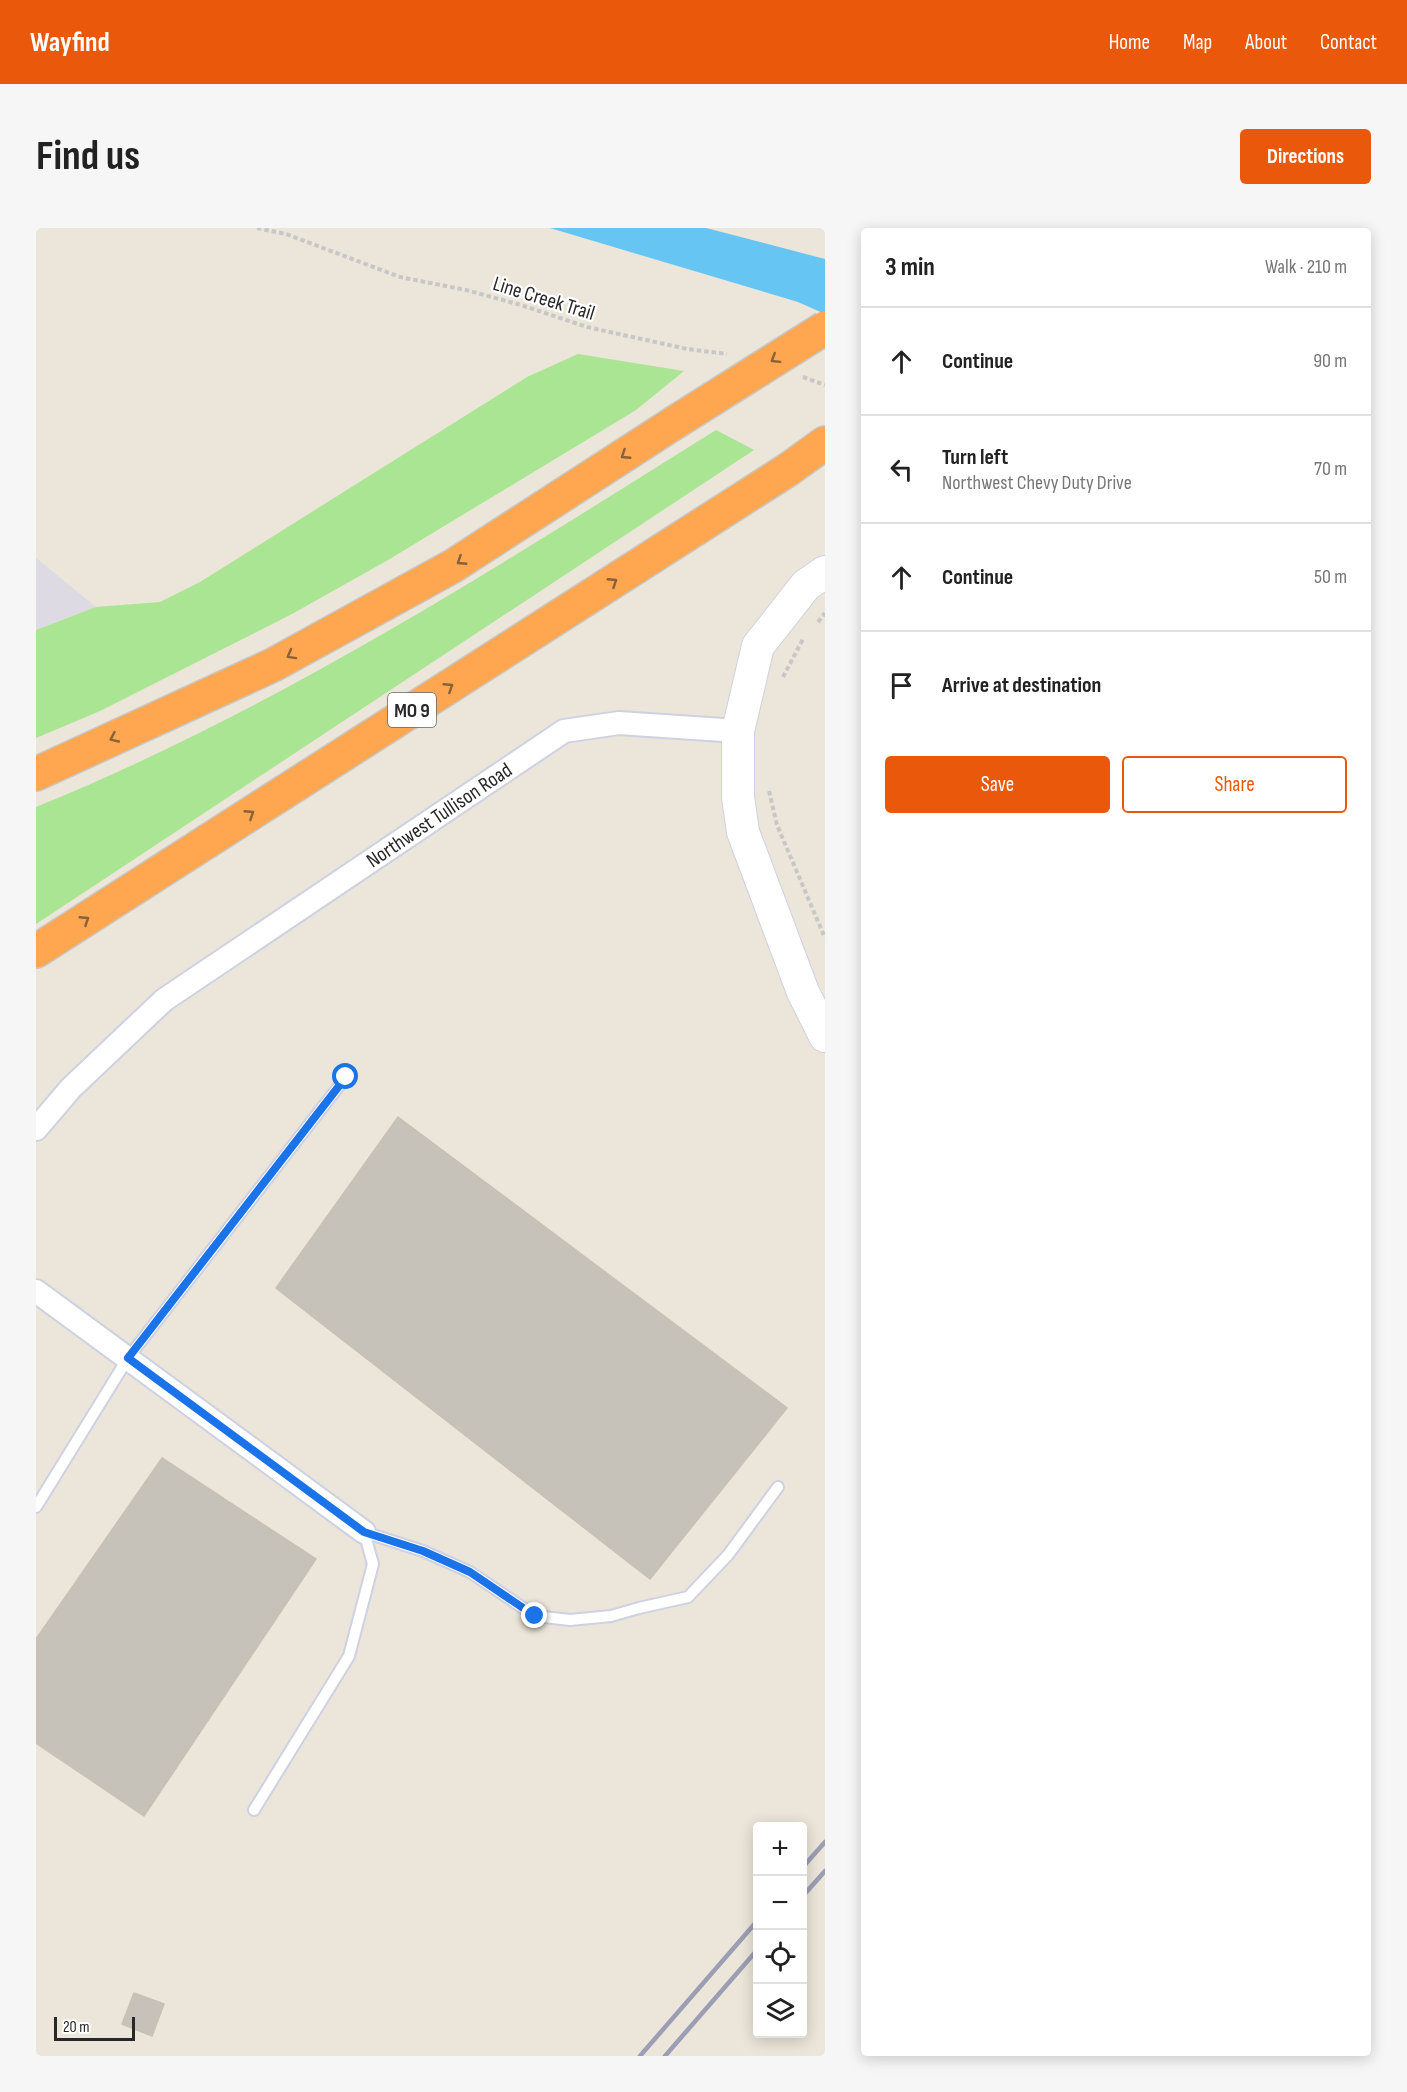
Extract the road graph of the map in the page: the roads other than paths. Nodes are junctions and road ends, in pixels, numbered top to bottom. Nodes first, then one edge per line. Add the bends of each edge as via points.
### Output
1 (825, 328) edge
2 (825, 443) edge
3 (825, 572) edge
4 (738, 731) junction
5 (36, 774) edge
6 (36, 951) edge
7 (825, 1036) edge
8 (346, 1077) dead end
9 (36, 1129) edge
10 (36, 1291) edge
11 (128, 1358) junction
12 (778, 1486) dead end
13 (36, 1507) edge
14 (364, 1532) junction
15 (254, 1810) dead end

1 -> 5 highway, bridge via 443,572 273,665
6 -> 2 highway, MO 9
3 - 4 street via 806,585 758,646
4 - 7 street via 738,797 743,831 803,992
4 - 9 street, Northwest Tullison Road via 620,723 564,731 164,1000 71,1088
8 - 11 lane
10 - 11 street
11 - 13 lane
11 - 14 street
12 - 14 lane via 728,1555 688,1597 611,1616 570,1620 535,1616 470,1572 423,1551
14 - 15 lane via 373,1564 349,1656

